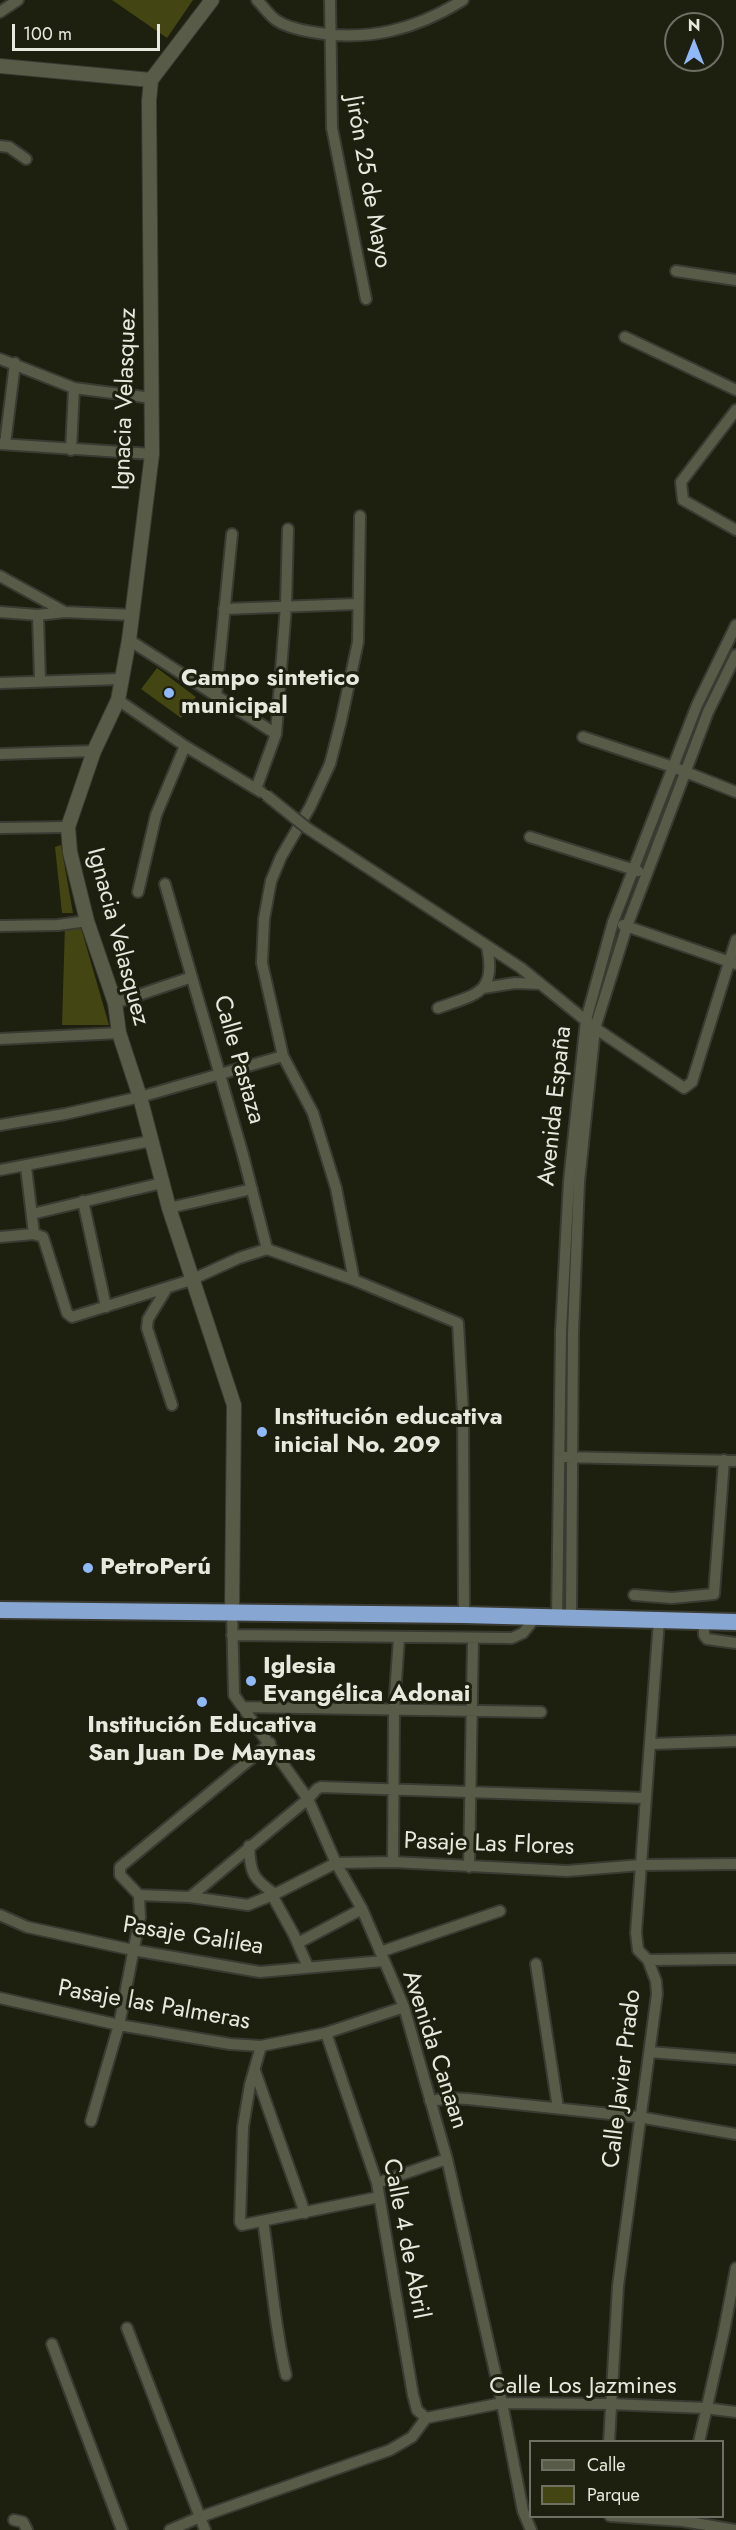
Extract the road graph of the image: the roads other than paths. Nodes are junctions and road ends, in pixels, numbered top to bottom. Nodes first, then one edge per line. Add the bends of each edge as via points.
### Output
1 (18, 0) edge
2 (212, 0) edge
3 (257, 0) edge
4 (330, 0) edge
5 (463, 0) edge
6 (0, 12) edge
7 (330, 35) junction
8 (3, 66) edge
9 (151, 80) junction
10 (0, 146) edge
11 (26, 159) dead end
12 (676, 271) dead end
13 (736, 279) edge
14 (366, 299) dead end
15 (625, 337) dead end
16 (0, 359) edge
17 (15, 363) junction
18 (75, 388) junction
19 (736, 390) edge
20 (152, 398) junction
21 (736, 410) edge
22 (3, 444) edge
23 (71, 450) junction
24 (152, 454) junction
25 (360, 516) dead end
26 (288, 529) dead end
27 (736, 530) edge
28 (232, 534) dead end
29 (0, 576) edge
30 (357, 604) junction
31 (286, 606) junction
32 (225, 609) junction
33 (0, 612) edge
34 (65, 612) junction
35 (38, 615) junction
36 (132, 615) junction
37 (736, 625) edge
38 (129, 640) junction
39 (736, 655) edge
40 (120, 678) junction
41 (40, 681) junction
42 (0, 683) edge
43 (216, 696) junction
44 (118, 700) junction
45 (276, 734) junction
46 (583, 737) dead end
47 (184, 746) junction
48 (94, 751) junction
49 (0, 754) edge
50 (673, 767) junction
51 (685, 772) junction
52 (261, 792) junction
53 (736, 792) edge
54 (68, 827) junction
55 (0, 828) edge
56 (530, 837) dead end
57 (633, 869) junction
58 (647, 876) junction
59 (165, 884) dead end
60 (138, 892) dead end
61 (87, 921) junction
62 (613, 922) junction
63 (0, 926) edge
64 (627, 926) junction
65 (736, 940) edge
66 (487, 947) junction
67 (732, 963) edge
68 (192, 976) junction
69 (541, 984) junction
70 (483, 988) junction
71 (115, 1003) junction
72 (438, 1008) dead end
73 (586, 1020) junction
74 (595, 1028) junction
75 (119, 1033) junction
76 (0, 1039) edge
77 (284, 1056) junction
78 (220, 1074) junction
79 (140, 1097) junction
80 (0, 1125) edge
81 (152, 1141) junction
82 (26, 1167) junction
83 (0, 1170) edge
84 (162, 1183) junction
85 (252, 1189) junction
86 (83, 1202) junction
87 (169, 1208) junction
88 (32, 1214) junction
89 (34, 1233) junction
90 (0, 1237) edge
91 (267, 1249) junction
92 (191, 1280) junction
93 (354, 1280) junction
94 (167, 1288) junction
95 (106, 1307) junction
96 (172, 1405) dead end
97 (572, 1456) junction
98 (560, 1457) junction
99 (724, 1460) junction
100 (736, 1461) edge
101 (634, 1595) dead end
102 (672, 1598) junction
103 (0, 1610) edge
104 (232, 1612) junction
105 (464, 1615) junction
106 (535, 1618) junction
107 (564, 1619) junction
108 (665, 1620) junction
109 (704, 1621) junction
110 (736, 1622) edge
111 (232, 1635) junction
112 (399, 1638) junction
113 (472, 1639) junction
114 (736, 1643) edge
115 (243, 1707) junction
116 (394, 1709) junction
117 (541, 1712) dead end
118 (472, 1713) junction
119 (736, 1741) edge
120 (270, 1743) junction
121 (652, 1744) junction
122 (394, 1788) junction
123 (471, 1791) junction
124 (646, 1798) junction
125 (308, 1799) junction
126 (249, 1846) junction
127 (393, 1862) junction
128 (336, 1863) junction
129 (736, 1864) edge
130 (641, 1865) junction
131 (469, 1867) junction
132 (139, 1895) junction
133 (273, 1895) junction
134 (190, 1897) junction
135 (362, 1909) junction
136 (500, 1911) dead end
137 (0, 1915) edge
138 (298, 1943) junction
139 (133, 1950) junction
140 (382, 1956) junction
141 (736, 1959) edge
142 (648, 1960) junction
143 (536, 1964) dead end
144 (308, 1967) junction
145 (0, 1998) edge
146 (404, 2007) junction
147 (119, 2025) junction
148 (326, 2033) junction
149 (261, 2046) junction
150 (650, 2052) junction
151 (736, 2059) edge
152 (255, 2071) junction
153 (430, 2101) junction
154 (558, 2108) junction
155 (639, 2117) junction
156 (91, 2121) dead end
157 (736, 2134) edge
158 (447, 2159) junction
159 (377, 2183) junction
160 (379, 2197) junction
161 (305, 2213) junction
162 (263, 2221) junction
163 (736, 2268) edge
164 (127, 2328) dead end
165 (724, 2331) junction
166 (736, 2333) edge
167 (52, 2344) dead end
168 (286, 2375) dead end
169 (502, 2403) junction
170 (611, 2404) junction
171 (705, 2408) junction
172 (736, 2412) edge
173 (426, 2418) junction
174 (609, 2440) edge
175 (699, 2440) edge
176 (527, 2511) edge
177 (200, 2517) junction
178 (622, 2518) edge
179 (14, 2520) dead end
180 (683, 2523) edge
181 (27, 2530) edge
182 (122, 2530) edge
183 (170, 2530) edge
184 (205, 2530) edge
185 (531, 2530) edge
186 (736, 2530) edge

1 - 6 street
2 - 9 main road
3 - 7 street via 277,21
4 - 7 street, Jirón 25 de Mayo
5 - 7 street via 394,32 364,37
7 - 14 street, Jirón 25 de Mayo via 332,128
8 - 9 main road
9 - 20 main road, Ignacia Velasquez
10 - 11 street via 9,147
12 - 13 street
15 - 19 street
16 - 17 street
17 - 18 street
17 - 22 street
18 - 20 street
18 - 23 street
20 - 24 main road, Ignacia Velasquez
21 - 27 street via 681,482 683,500
22 - 23 street
23 - 24 street
24 - 36 main road, Ignacia Velasquez
25 - 30 street
26 - 31 street
28 - 32 street
29 - 34 street
30 - 31 street
30 - 77 street via 358,642 330,764 270,881 262,963
31 - 32 street
31 - 45 street
32 - 43 street
33 - 35 street
34 - 35 street
34 - 36 street
35 - 41 street
36 - 38 main road, Ignacia Velasquez
37 - 50 street, Avenida España via 697,705
38 - 40 main road, Ignacia Velasquez
38 - 43 street
39 - 51 street, Avenida España
40 - 41 street
40 - 44 main road, Ignacia Velasquez
41 - 42 street
43 - 45 street
44 - 47 street
44 - 48 main road, Ignacia Velasquez
45 - 52 street
46 - 50 street
47 - 52 street
47 - 60 street via 156,815
48 - 49 street
48 - 54 main road, Ignacia Velasquez
50 - 51 street
50 - 57 street, Avenida España
51 - 53 street
51 - 58 street, Avenida España
52 - 66 street, bridge via 307,828
54 - 55 street
54 - 61 main road, Ignacia Velasquez
56 - 57 street
57 - 58 street
57 - 62 street, Avenida España
58 - 64 street, Avenida España
59 - 68 street, Calle Pastaza
61 - 63 street
61 - 71 main road, Ignacia Velasquez
62 - 64 street
62 - 73 street, Avenida España
64 - 67 street
64 - 74 street, Avenida España
65 - 67 street
66 - 69 street
66 - 70 street via 490,968
67 - 74 street via 692,1082 684,1088
68 - 71 street
68 - 78 street, Calle Pastaza
69 - 70 street
69 - 73 street
70 - 72 street
71 - 75 main road, Ignacia Velasquez
73 - 74 street
73 - 98 street, Avenida España via 569,1181 561,1331
74 - 97 street, Avenida España via 579,1182
75 - 76 street
75 - 79 main road, Ignacia Velasquez
77 - 78 street
77 - 93 street via 313,1113 336,1188
78 - 79 street
78 - 85 street, Calle Pastaza
79 - 80 street
79 - 81 main road, Ignacia Velasquez
81 - 82 street
81 - 84 main road, Ignacia Velasquez
82 - 83 street
82 - 88 street
84 - 86 street
84 - 87 main road, Ignacia Velasquez
85 - 87 street
85 - 91 street, Calle Pastaza
86 - 88 street
86 - 95 street
87 - 92 main road, Ignacia Velasquez
88 - 89 street
89 - 90 street
89 - 95 street via 43,1237 69,1316
91 - 92 street
91 - 93 street
92 - 94 street
92 - 104 main road, Ignacia Velasquez via 234,1405
93 - 105 street via 459,1324
94 - 95 street
94 - 96 street via 148,1319 147,1328
97 - 98 street
97 - 99 street
97 - 107 street, Avenida España
98 - 107 street, Avenida España
99 - 100 street
99 - 102 street via 716,1590 712,1596
101 - 102 street
102 - 108 street, Calle Javier Prado
103 - 104 highway
104 - 105 highway
104 - 111 street, Avenida Canaan
105 - 106 highway
106 - 107 highway
106 - 113 street via 518,1637
107 - 108 highway
108 - 109 highway
108 - 121 street, Calle Javier Prado
109 - 110 highway
109 - 114 street via 707,1639
111 - 112 street
111 - 115 street, Avenida Canaan via 234,1695
112 - 113 street
112 - 116 street
113 - 118 street
115 - 116 street
115 - 120 street, Avenida Canaan
116 - 118 street
116 - 122 street
117 - 118 street
118 - 123 street
119 - 121 street
120 - 125 street, Avenida Canaan
120 - 132 street via 124,1862 118,1871
121 - 124 street, Calle Javier Prado
122 - 123 street
122 - 125 street via 321,1787
122 - 127 street
123 - 124 street
123 - 131 street
124 - 130 street, Calle Javier Prado
125 - 126 street
125 - 128 street, Avenida Canaan
126 - 133 street via 254,1877
126 - 134 street
127 - 128 street, Pasaje Las Flores
127 - 131 street, Pasaje Las Flores
128 - 133 street
128 - 135 street, Avenida Canaan
129 - 130 street, Pasaje Las Flores
130 - 131 street, Pasaje Las Flores via 567,1871
130 - 142 street, Calle Javier Prado via 636,1933 638,1950
132 - 134 street
132 - 139 street via 140,1917
133 - 134 street via 248,1905
133 - 138 street
135 - 138 street
135 - 140 street, Avenida Canaan
136 - 140 street, Pasaje Galilea
137 - 139 street, Pasaje Galilea via 27,1927
138 - 144 street
139 - 144 street, Pasaje Galilea via 260,1972
139 - 147 street
140 - 144 street, Pasaje Galilea
140 - 146 street, Avenida Canaan
141 - 142 street
142 - 150 street, Calle Javier Prado via 657,1994
143 - 154 street
145 - 147 street, Pasaje las Palmeras
146 - 148 street, Pasaje las Palmeras
146 - 153 street, Avenida Canaan
147 - 149 street, Pasaje las Palmeras
147 - 156 street
148 - 149 street, Pasaje las Palmeras
148 - 159 street, Calle 4 de Abril
149 - 152 street
150 - 151 street
150 - 155 street, Calle Javier Prado
152 - 161 street
152 - 162 street via 243,2127 239,2219 242,2225
153 - 154 street via 459,2098
153 - 158 street, Avenida Canaan
154 - 155 street
155 - 157 street
155 - 170 street, Calle Javier Prado via 618,2286
158 - 159 street
158 - 169 street, Avenida Canaan
159 - 160 street, Calle 4 de Abril
160 - 161 street
160 - 173 street, Calle 4 de Abril via 413,2395 417,2410
161 - 162 street
162 - 168 street
163 - 165 street
164 - 177 street
165 - 166 street
165 - 171 street
167 - 182 street
169 - 170 street, Calle Los Jazmines
169 - 173 street, Calle Los Jazmines
169 - 176 street, Avenida Canaan
170 - 171 street, Calle Los Jazmines
170 - 174 street, Calle Javier Prado
171 - 172 street, Calle Los Jazmines
171 - 175 street
173 - 177 street via 412,2437 390,2450
176 - 185 street, Avenida Canaan
177 - 183 street
177 - 184 street
178 - 180 street
179 - 181 street via 23,2522
180 - 186 street

